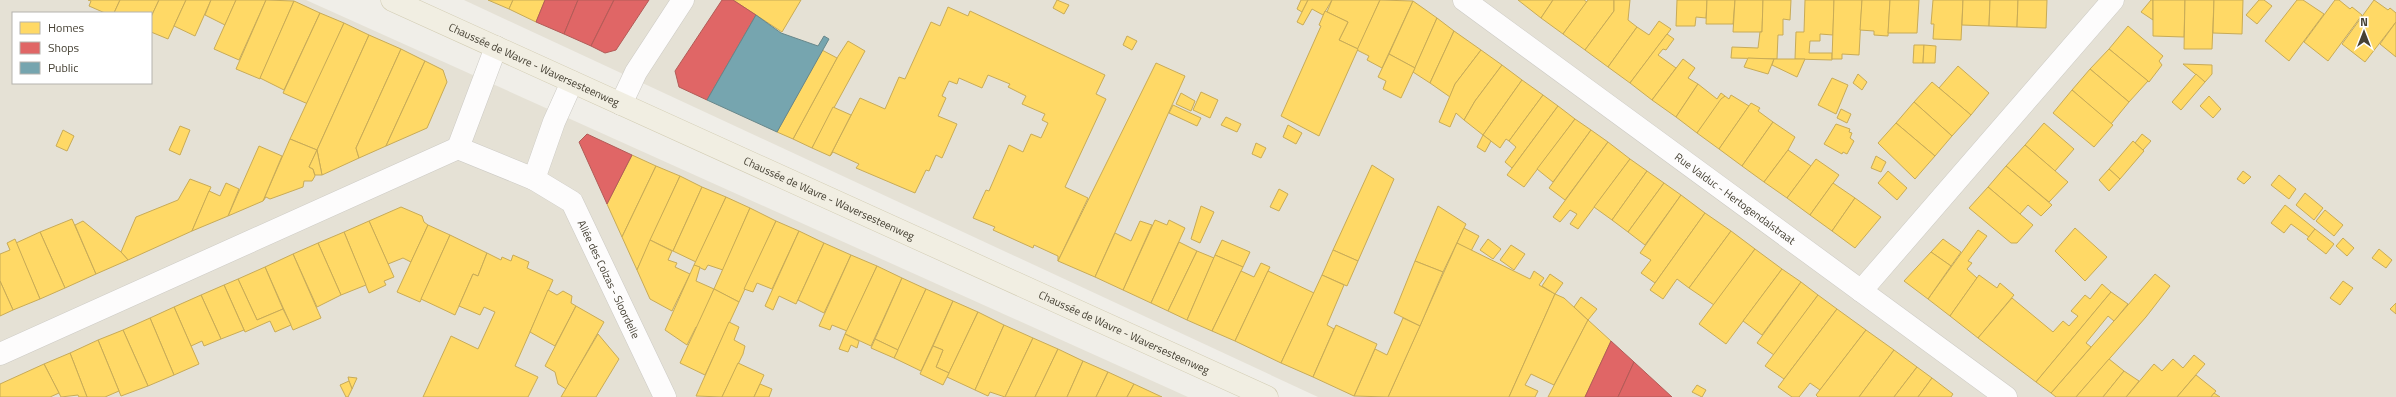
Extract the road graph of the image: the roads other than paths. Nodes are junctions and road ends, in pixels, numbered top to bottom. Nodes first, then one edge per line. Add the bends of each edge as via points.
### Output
1 (392, 0) edge
2 (683, 0) edge
3 (1464, 0) edge
4 (2113, 0) edge
5 (496, 47) junction
6 (572, 82) junction
7 (621, 104) junction
8 (458, 148) junction
9 (534, 179) junction
10 (1861, 291) junction
11 (0, 354) edge
12 (664, 397) edge
13 (1266, 397) edge
14 (2006, 397) edge

1 - 5 main road, Chaussée de Wavre - Waversesteenweg
2 - 7 street via 636,72
3 - 10 street, Rue Valduc - Hertogendalstraat
4 - 10 street
5 - 6 main road, Chaussée de Wavre - Waversesteenweg
5 - 8 street
6 - 7 main road, Chaussée de Wavre - Waversesteenweg
6 - 9 street via 554,122
7 - 13 main road, Chaussée de Wavre - Waversesteenweg
8 - 9 street, Allée des Colzas - Sloordelle
8 - 11 street
9 - 12 street, Allée des Colzas - Sloordelle via 572,202
10 - 14 street, Rue Valduc - Hertogendalstraat

